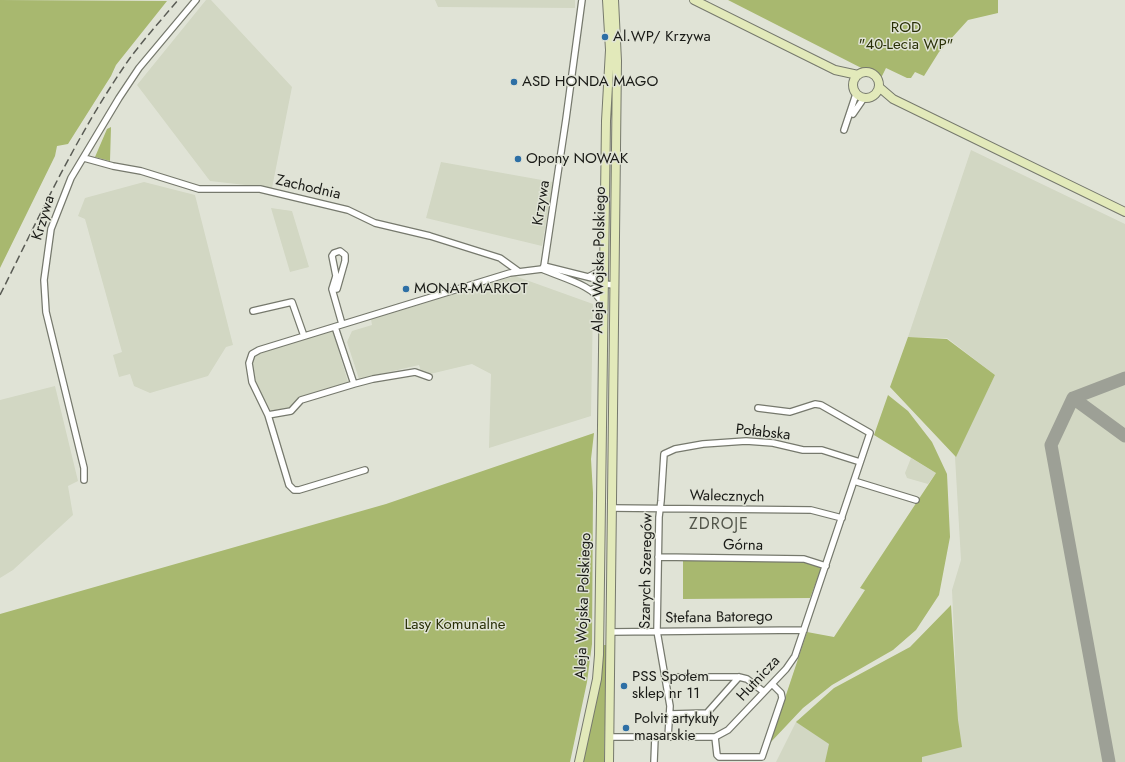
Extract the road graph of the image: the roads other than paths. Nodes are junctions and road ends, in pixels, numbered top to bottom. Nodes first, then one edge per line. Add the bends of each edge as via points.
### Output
1 (196, 0) edge
2 (582, 0) edge
3 (607, 0) edge
4 (614, 0) edge
5 (694, 0) edge
6 (835, 70) junction
7 (858, 76) junction
8 (853, 85) junction
9 (878, 86) junction
10 (856, 94) junction
11 (874, 95) junction
12 (864, 98) junction
13 (893, 99) junction
14 (849, 119) junction
15 (844, 130) dead end
16 (84, 158) junction
17 (605, 207) junction
18 (615, 208) junction
19 (1125, 212) edge
20 (604, 258) junction
21 (543, 268) junction
22 (518, 271) junction
23 (588, 277) junction
24 (604, 284) junction
25 (614, 284) junction
26 (332, 289) junction
27 (591, 290) junction
28 (604, 310) junction
29 (253, 311) dead end
30 (342, 324) junction
31 (335, 327) junction
32 (304, 336) junction
33 (263, 348) junction
34 (265, 355) dead end
35 (429, 377) dead end
36 (354, 384) junction
37 (758, 408) dead end
38 (268, 415) junction
39 (664, 454) joint
40 (860, 462) junction
41 (365, 470) dead end
42 (602, 473) junction
43 (612, 473) junction
44 (84, 480) dead end
45 (854, 481) junction
46 (916, 500) dead end
47 (611, 508) junction
48 (659, 509) junction
49 (842, 518) junction
50 (658, 557) junction
51 (826, 566) junction
52 (804, 630) junction
53 (657, 631) junction
54 (610, 632) junction
55 (665, 677) junction
56 (739, 677) junction
57 (772, 684) junction
58 (764, 692) junction
59 (670, 714) junction
60 (609, 737) junction
61 (656, 737) junction
62 (668, 737) junction
63 (715, 737) junction
64 (579, 762) edge
65 (609, 762) edge
66 (654, 762) edge

1 - 16 street, Krzywa via 139,68
2 - 21 street, Krzywa
3 - 17 main road, Aleja Wojska Polskiego via 610,50
4 - 18 main road, Aleja Wojska Polskiego via 617,61
5 - 6 main road
6 - 7 main road
6 - 8 main road
7 - 8 main road
7 - 9 main road via 864,72 873,75
8 - 10 main road
9 - 11 main road
9 - 13 main road
10 - 12 main road
10 - 14 street
11 - 12 main road
11 - 13 main road
12 - 14 street
13 - 19 main road
14 - 15 street
16 - 22 street, Zachodnia via 141,171 199,189 260,189 348,210 375,223 430,236 500,258
16 - 44 street, Krzywa via 71,178 55,215 47,246 44,280 48,326 84,468
17 - 18 main road
17 - 20 main road, Aleja Wojska Polskiego
18 - 25 main road, Aleja Wojska Polskiego
20 - 23 street via 598,272
20 - 24 main road, Aleja Wojska Polskiego
21 - 22 street
21 - 23 street
21 - 27 street
22 - 30 street
23 - 24 street
24 - 25 street
24 - 27 street
24 - 28 main road, Aleja Wojska Polskiego
25 - 43 main road, Aleja Wojska Polskiego
26 - 26 street via 336,276 332,256 340,251 345,255 345,261 337,289
26 - 30 street
27 - 28 street via 601,300
28 - 42 main road, Aleja Wojska Polskiego
29 - 32 street via 292,302
30 - 31 street
31 - 32 street
31 - 36 street
32 - 33 street
33 - 34 street
33 - 38 street via 252,354 249,366 254,387
35 - 36 street via 415,372
36 - 38 street via 301,400 291,411
37 - 40 street, Hutnicza via 790,412 815,404 821,405 870,433
38 - 41 street via 289,485 294,490
39 - 40 street, Połabska via 675,449 703,444 746,441 773,443 803,450 822,450
39 - 48 street, Szarych Szeregów
40 - 45 street, Hutnicza
42 - 43 main road
42 - 64 main road, Aleja Wojska Polskiego via 599,663
43 - 47 main road, Aleja Wojska Polskiego
45 - 46 street
45 - 49 street, Hutnicza
47 - 48 street, Walecznych
47 - 54 main road, Aleja Wojska Polskiego
48 - 49 street, Walecznych via 811,510
48 - 50 street, Szarych Szeregów
49 - 51 street, Hutnicza
50 - 51 street, Górna via 804,559
50 - 53 street, Szarych Szeregów
51 - 52 street, Hutnicza
52 - 53 street, Stefana Batorego
52 - 57 street, Hutnicza via 791,662
53 - 54 street, Stefana Batorego
53 - 55 street, Szarych Szeregów
54 - 60 main road, Aleja Wojska Polskiego
55 - 56 street
55 - 59 street, Szarych Szeregów
56 - 58 street via 747,679
56 - 59 street via 707,713
57 - 58 street, Hutnicza
57 - 63 street via 781,693 782,698 762,756 719,757
58 - 63 street, Hutnicza via 728,730
59 - 62 street, Szarych Szeregów
60 - 61 street
60 - 65 main road, Aleja Wojska Polskiego
61 - 62 street
61 - 66 street
62 - 63 street

